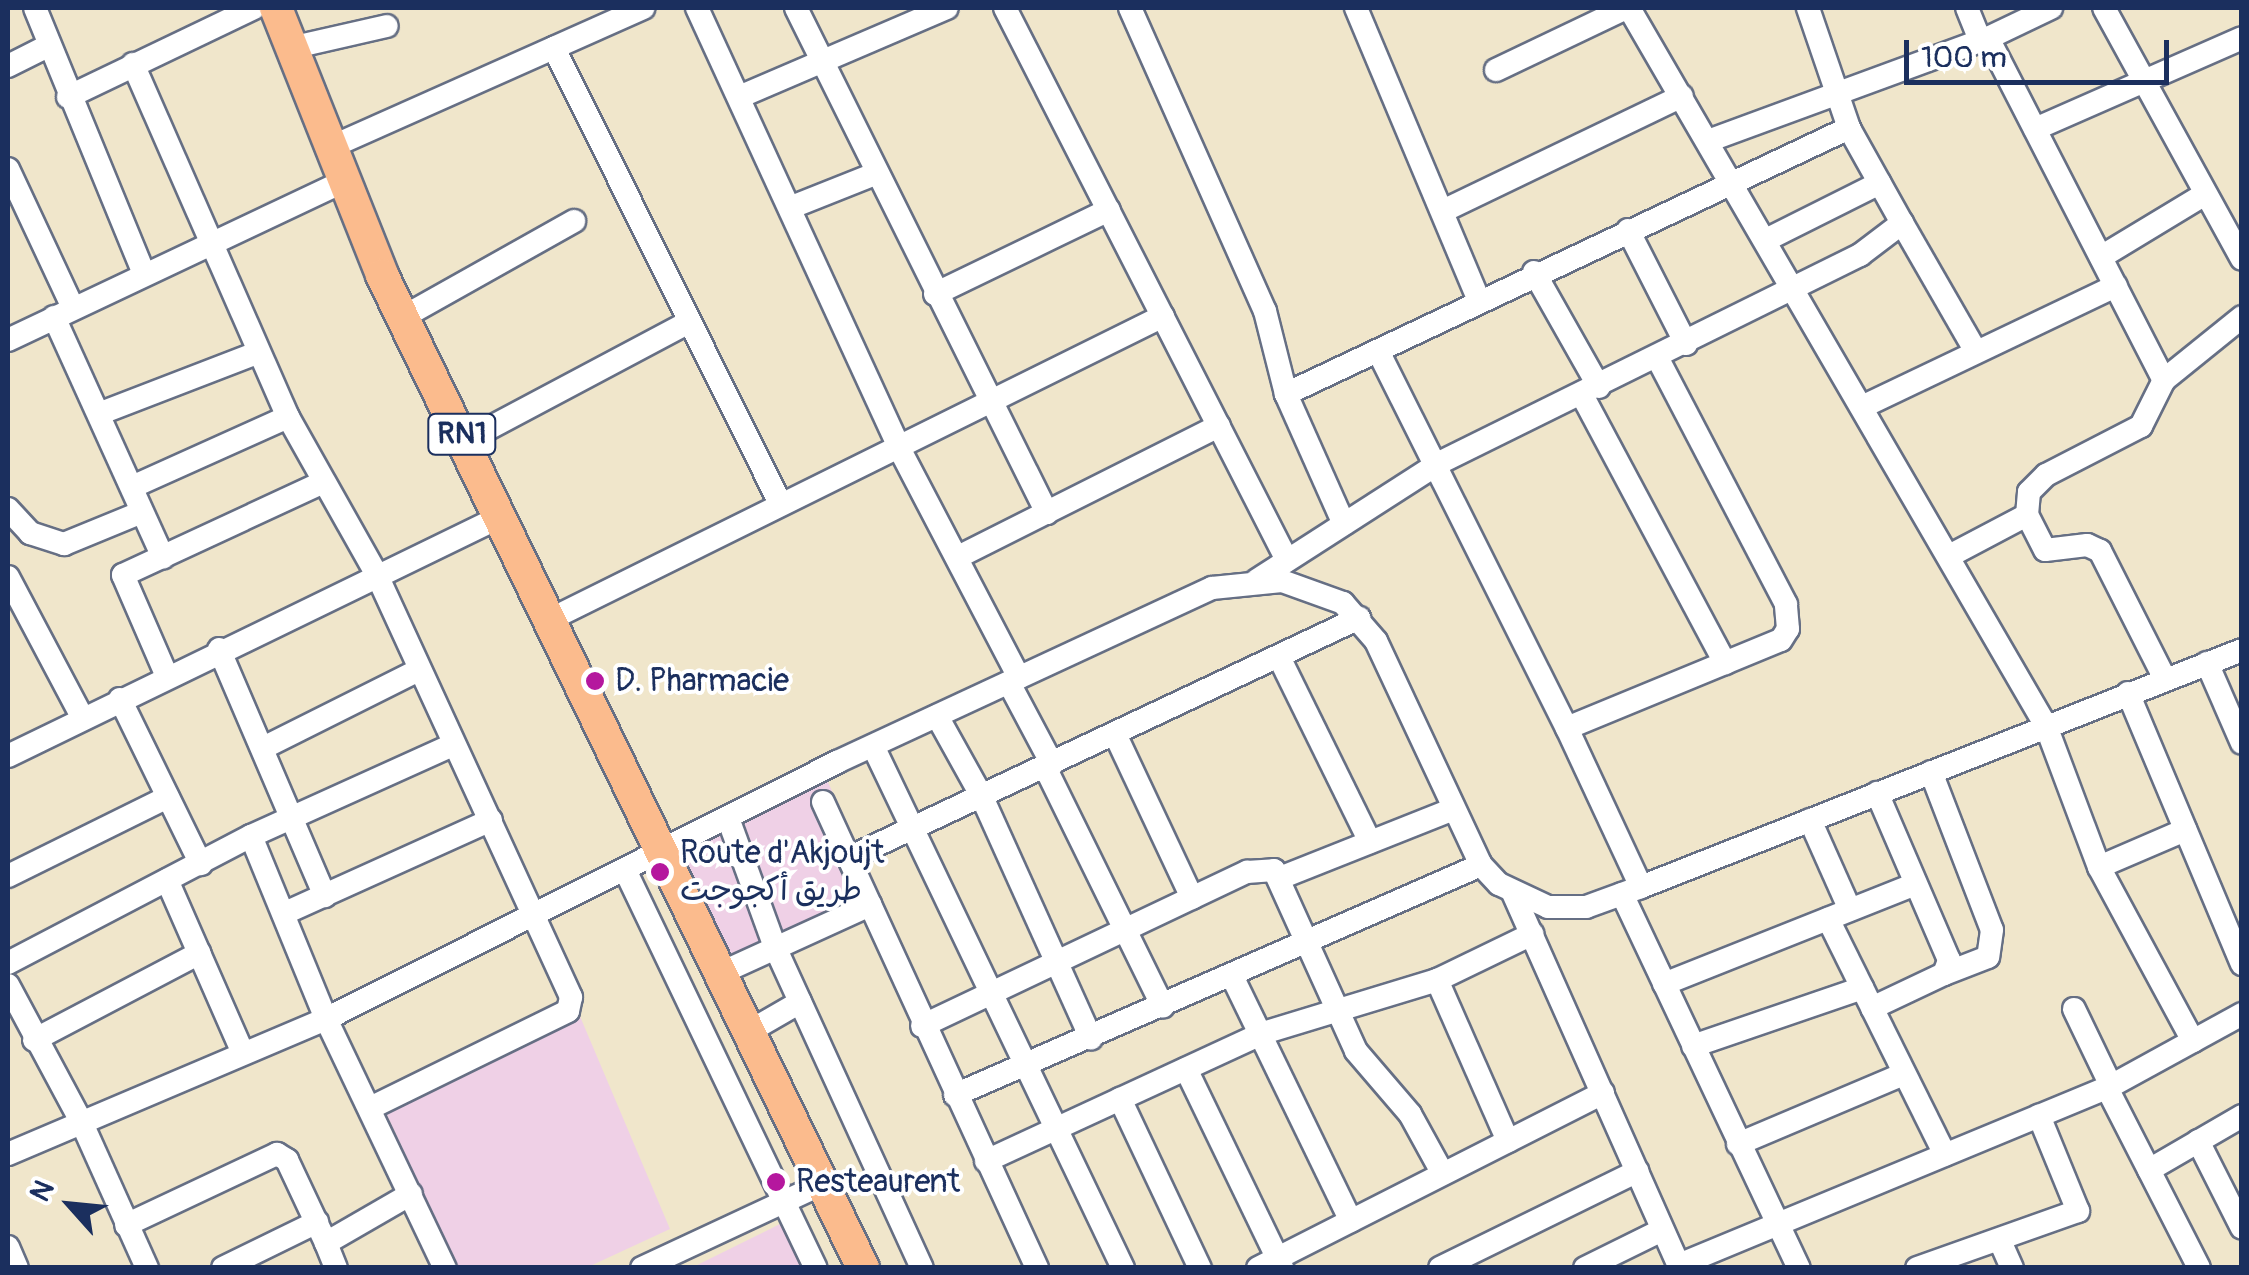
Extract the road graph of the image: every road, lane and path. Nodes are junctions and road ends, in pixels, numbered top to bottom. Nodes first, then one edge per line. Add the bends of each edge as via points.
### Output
1 (35, 8) edge
2 (254, 8) edge
3 (276, 8) edge
4 (642, 8) edge
5 (696, 8) edge
6 (796, 8) edge
7 (947, 8) edge
8 (1005, 8) edge
9 (1130, 8) edge
10 (1356, 8) edge
11 (1627, 8) edge
12 (1808, 8) edge
13 (1967, 8) edge
14 (2051, 8) edge
15 (2104, 8) edge
16 (387, 26) dead end
17 (2242, 38) edge
18 (1984, 40) junction
19 (46, 48) junction
20 (290, 48) junction
21 (554, 48) junction
22 (133, 64) junction
23 (824, 64) junction
24 (8, 66) edge
25 (1496, 70) dead end
26 (2144, 78) junction
27 (1836, 90) junction
28 (1682, 96) junction
29 (68, 97) junction
30 (738, 97) junction
31 (1849, 128) junction
32 (2035, 129) junction
33 (1708, 141) junction
34 (331, 147) junction
35 (8, 169) edge
36 (875, 174) junction
37 (344, 181) junction
38 (1733, 182) junction
39 (1880, 183) junction
40 (2205, 194) junction
41 (792, 207) junction
42 (1108, 210) junction
43 (1443, 211) junction
44 (574, 221) dead end
45 (1902, 223) junction
46 (1628, 230) junction
47 (1766, 240) junction
48 (211, 243) junction
49 (2101, 257) junction
50 (2242, 259) edge
51 (1534, 272) junction
52 (144, 274) junction
53 (2116, 286) junction
54 (1794, 290) junction
55 (936, 294) junction
56 (1479, 300) junction
57 (64, 313) junction
58 (405, 316) junction
59 (1162, 316) junction
60 (2242, 317) edge
61 (688, 323) junction
62 (8, 340) edge
63 (1686, 344) junction
64 (1976, 350) junction
65 (1378, 351) junction
66 (259, 352) junction
67 (1658, 359) junction
68 (2164, 380) junction
69 (1591, 391) junction
70 (1286, 394) junction
71 (987, 402) junction
72 (1864, 406) junction
73 (100, 413) junction
74 (288, 417) junction
75 (1219, 426) junction
76 (465, 441) junction
77 (899, 448) junction
78 (1439, 464) junction
79 (323, 482) junction
80 (132, 487) junction
81 (779, 501) junction
82 (8, 509) edge
83 (142, 512) junction
84 (1048, 513) junction
85 (2027, 515) junction
86 (500, 518) junction
87 (1344, 524) junction
88 (1951, 555) junction
89 (958, 557) junction
90 (163, 558) junction
91 (1287, 560) junction
92 (376, 574) junction
93 (8, 577) edge
94 (1256, 580) junction
95 (1359, 618) junction
96 (550, 620) junction
97 (30, 624) junction
98 (8, 635) edge
99 (219, 649) junction
100 (2242, 650) edge
101 (1279, 656) junction
102 (1725, 663) junction
103 (2206, 663) junction
104 (418, 671) junction
105 (166, 674) junction
106 (2165, 679) junction
107 (1014, 681) junction
108 (2128, 693) junction
109 (120, 699) junction
110 (937, 716) junction
111 (82, 717) junction
112 (2046, 726) junction
113 (1567, 728) junction
114 (1115, 734) junction
115 (2242, 743) edge
116 (453, 745) junction
117 (873, 746) junction
118 (263, 748) junction
119 (8, 756) edge
120 (1049, 766) junction
121 (1931, 772) junction
122 (1877, 793) junction
123 (982, 797) junction
124 (168, 798) junction
125 (823, 802) dead end
126 (1453, 809) junction
127 (295, 817) junction
128 (728, 818) junction
129 (491, 820) junction
130 (1810, 820) junction
131 (913, 830) junction
132 (2185, 830) junction
133 (250, 836) junction
134 (1370, 842) junction
135 (667, 852) junction
136 (849, 858) junction
137 (200, 864) junction
138 (1481, 865) junction
139 (2099, 867) junction
140 (626, 872) junction
141 (8, 876) edge
142 (1280, 878) junction
143 (167, 880) junction
144 (1915, 884) junction
145 (1631, 891) junction
146 (1513, 893) junction
147 (325, 896) junction
148 (1192, 898) junction
149 (870, 905) junction
150 (284, 913) junction
151 (1839, 914) junction
152 (532, 916) junction
153 (1123, 930) junction
154 (1532, 934) junction
155 (1309, 943) junction
156 (775, 948) junction
157 (200, 952) junction
158 (8, 963) edge
159 (1055, 963) junction
160 (2242, 964) edge
161 (722, 972) junction
162 (1944, 974) junction
163 (1232, 976) junction
164 (1437, 980) junction
165 (1664, 984) junction
166 (8, 986) edge
167 (989, 994) junction
168 (1867, 998) junction
169 (800, 1002) junction
170 (1163, 1007) junction
171 (2074, 1009) dead end
172 (1340, 1012) junction
173 (326, 1019) junction
174 (2240, 1019) edge
175 (922, 1026) junction
176 (750, 1031) junction
177 (1263, 1034) junction
178 (1091, 1038) junction
179 (34, 1040) junction
180 (2193, 1041) junction
181 (1692, 1046) junction
182 (243, 1052) junction
183 (1024, 1067) junction
184 (1186, 1069) junction
185 (1904, 1074) junction
186 (2109, 1087) junction
187 (1603, 1093) junction
188 (954, 1095) junction
189 (1120, 1099) junction
190 (370, 1108) junction
191 (2039, 1116) junction
192 (2242, 1116) edge
193 (81, 1121) junction
194 (1055, 1129) junction
195 (1508, 1141) junction
196 (2198, 1141) junction
197 (1738, 1144) junction
198 (8, 1154) edge
199 (1946, 1155) junction
200 (986, 1161) junction
201 (2149, 1170) junction
202 (1638, 1171) junction
203 (1443, 1174) junction
204 (822, 1184) junction
205 (411, 1194) junction
206 (784, 1202) junction
207 (1351, 1220) junction
208 (126, 1225) junction
209 (1776, 1225) junction
210 (2242, 1228) edge
211 (1660, 1231) junction
212 (321, 1232) junction
213 (2000, 1242) junction
214 (667, 1262) edge
215 (1272, 1264) edge
216 (1679, 1266) edge
217 (147, 1268) edge
218 (223, 1268) edge
219 (336, 1268) edge
220 (445, 1268) edge
221 (642, 1268) edge
222 (816, 1268) edge
223 (863, 1268) edge
224 (922, 1268) edge
225 (1038, 1268) edge
226 (1123, 1268) edge
227 (1200, 1268) edge
228 (1440, 1268) edge
229 (1585, 1268) edge
230 (1799, 1268) edge
231 (1917, 1268) edge
232 (2012, 1268) edge
233 (2199, 1268) edge

1 - 19 street
2 - 22 street
3 - 20 highway, RN1
4 - 21 street
5 - 30 street
6 - 23 street
7 - 23 street
8 - 42 street
9 - 70 street via 1265,311
10 - 43 street
11 - 25 street
11 - 28 street
12 - 27 street
13 - 18 street
14 - 18 street
15 - 26 street
16 - 20 street
17 - 26 street
18 - 27 street
18 - 32 street
19 - 24 street
19 - 29 street
20 - 34 highway, RN1
21 - 34 street
21 - 61 street
22 - 29 street
22 - 48 street
23 - 30 street
23 - 36 street
26 - 32 street
26 - 40 street
27 - 31 street
27 - 33 street
28 - 33 street
28 - 43 street
29 - 52 street
30 - 41 street
31 - 38 street
31 - 39 street
32 - 49 street
33 - 38 street
34 - 37 highway, RN1
35 - 57 street
36 - 41 street
36 - 55 street
37 - 48 street
37 - 58 highway, RN1
38 - 46 street
38 - 47 street
39 - 45 street
39 - 47 street
40 - 49 street
40 - 50 street
41 - 77 street
42 - 55 street
42 - 59 street
43 - 56 street
44 - 58 street
45 - 54 street via 1860,256
45 - 64 street
46 - 51 street
46 - 63 street
47 - 54 street
48 - 52 street
48 - 66 street
49 - 53 street
51 - 56 street
51 - 69 street
52 - 57 street
53 - 64 street
53 - 68 street
54 - 63 street
54 - 72 street
55 - 71 street
56 - 65 street
57 - 62 street
57 - 73 street
58 - 76 highway, RN1
59 - 71 street
59 - 75 street
60 - 68 street
61 - 76 street
61 - 81 street
63 - 67 street
64 - 72 street
65 - 70 street
65 - 78 street
66 - 73 street
66 - 74 street
67 - 69 street
67 - 102 street via 1786,604 1788,629 1781,640
68 - 85 street via 2141,426 2035,484
69 - 78 street
69 - 102 street
70 - 87 street
71 - 77 street
71 - 84 street
72 - 88 street
73 - 80 street
74 - 79 street
74 - 80 street
75 - 84 street
75 - 91 street
76 - 86 highway, RN1
77 - 81 street
77 - 89 street
78 - 87 street
78 - 113 street
79 - 90 street
79 - 92 street
80 - 83 street
81 - 96 street
82 - 83 street via 30,533 64,544
83 - 90 street
84 - 89 street
85 - 88 street
85 - 106 street via 2045,550 2087,545 2100,551
86 - 92 street
86 - 96 highway, RN1
87 - 91 street
88 - 112 street
89 - 107 street
90 - 105 street via 125,573 121,581
91 - 94 street
92 - 99 street
92 - 104 street
93 - 97 street
94 - 95 street via 1301,584
94 - 107 street via 1179,601
95 - 101 street
95 - 126 street via 1376,641
96 - 135 highway, RN1
97 - 98 street
97 - 111 street
99 - 105 street
99 - 118 street
100 - 103 street
101 - 114 street
101 - 134 street
102 - 113 street
103 - 106 street
103 - 115 street
104 - 116 street
104 - 118 street
105 - 109 street
106 - 108 street
107 - 110 street
107 - 120 street
108 - 112 street
108 - 132 street
109 - 111 street
109 - 124 street
110 - 117 street
110 - 123 street
111 - 119 street
112 - 121 street
112 - 139 street
113 - 145 street
114 - 120 street
114 - 148 street
116 - 127 street
116 - 129 street
117 - 128 street
117 - 131 street
118 - 127 street
120 - 123 street
120 - 153 street
121 - 122 street
121 - 162 street via 1992,930 1988,957
122 - 130 street
122 - 144 street
123 - 131 street
123 - 159 street
124 - 137 street
124 - 141 street
125 - 136 street
126 - 134 street
126 - 138 street
127 - 133 street
127 - 147 street
128 - 135 street
128 - 156 street
129 - 147 street
129 - 152 street
130 - 145 street
130 - 151 street
131 - 136 street
131 - 167 street
132 - 139 street
132 - 160 street
133 - 137 street
133 - 150 street
134 - 142 street
135 - 140 street
135 - 161 highway, RN1
136 - 149 street
137 - 143 street
138 - 146 street
138 - 155 street
139 - 180 street
140 - 152 street
140 - 206 street
142 - 148 street via 1262,866
142 - 155 street
143 - 157 street
143 - 158 street
144 - 151 street
144 - 162 street via 1949,960
145 - 146 street via 1568,908
145 - 165 street
146 - 154 street
147 - 150 street
148 - 153 street
149 - 156 street
149 - 175 street
150 - 173 street
151 - 165 street
151 - 168 street
152 - 173 street
152 - 190 street via 571,997 568,1011
153 - 159 street
153 - 170 street
154 - 164 street
154 - 187 street
155 - 163 street
155 - 172 street
156 - 161 street
156 - 169 street
157 - 179 street
157 - 182 street
159 - 167 street
159 - 178 street
161 - 176 highway, RN1
162 - 168 street
163 - 170 street
163 - 177 street
164 - 172 street
164 - 195 street
165 - 181 street
166 - 179 street
167 - 175 street
167 - 183 street
168 - 181 street
168 - 185 street
169 - 176 street
169 - 224 street
170 - 178 street
171 - 186 street
172 - 177 street
172 - 203 street via 1356,1051 1410,1114
173 - 182 street
173 - 190 street
174 - 180 street
175 - 188 street
176 - 204 highway, RN1
177 - 184 street
177 - 207 street
178 - 183 street
179 - 193 street
180 - 186 street
181 - 197 street
182 - 193 street
183 - 188 street
183 - 194 street
184 - 189 street
184 - 215 street
185 - 197 street
185 - 199 street
186 - 191 street
186 - 201 street
187 - 195 street
187 - 202 street
188 - 200 street
189 - 194 street
189 - 227 street
190 - 205 street
191 - 199 street
191 - 213 street via 2078,1211
192 - 196 street
193 - 198 street
193 - 208 street
194 - 200 street
194 - 226 street
195 - 203 street
196 - 201 street
196 - 210 street
197 - 209 street
199 - 209 street
200 - 225 street
201 - 233 street
202 - 211 street
202 - 228 street
203 - 207 street
204 - 206 street
204 - 223 highway, RN1
205 - 212 street
205 - 220 street
206 - 214 street
206 - 222 street
207 - 215 street
208 - 212 street via 277,1154 287,1160
208 - 217 street
209 - 216 street
209 - 230 street
211 - 216 street
211 - 229 street
212 - 218 street
212 - 219 street
213 - 231 street
213 - 232 street
214 - 221 street

